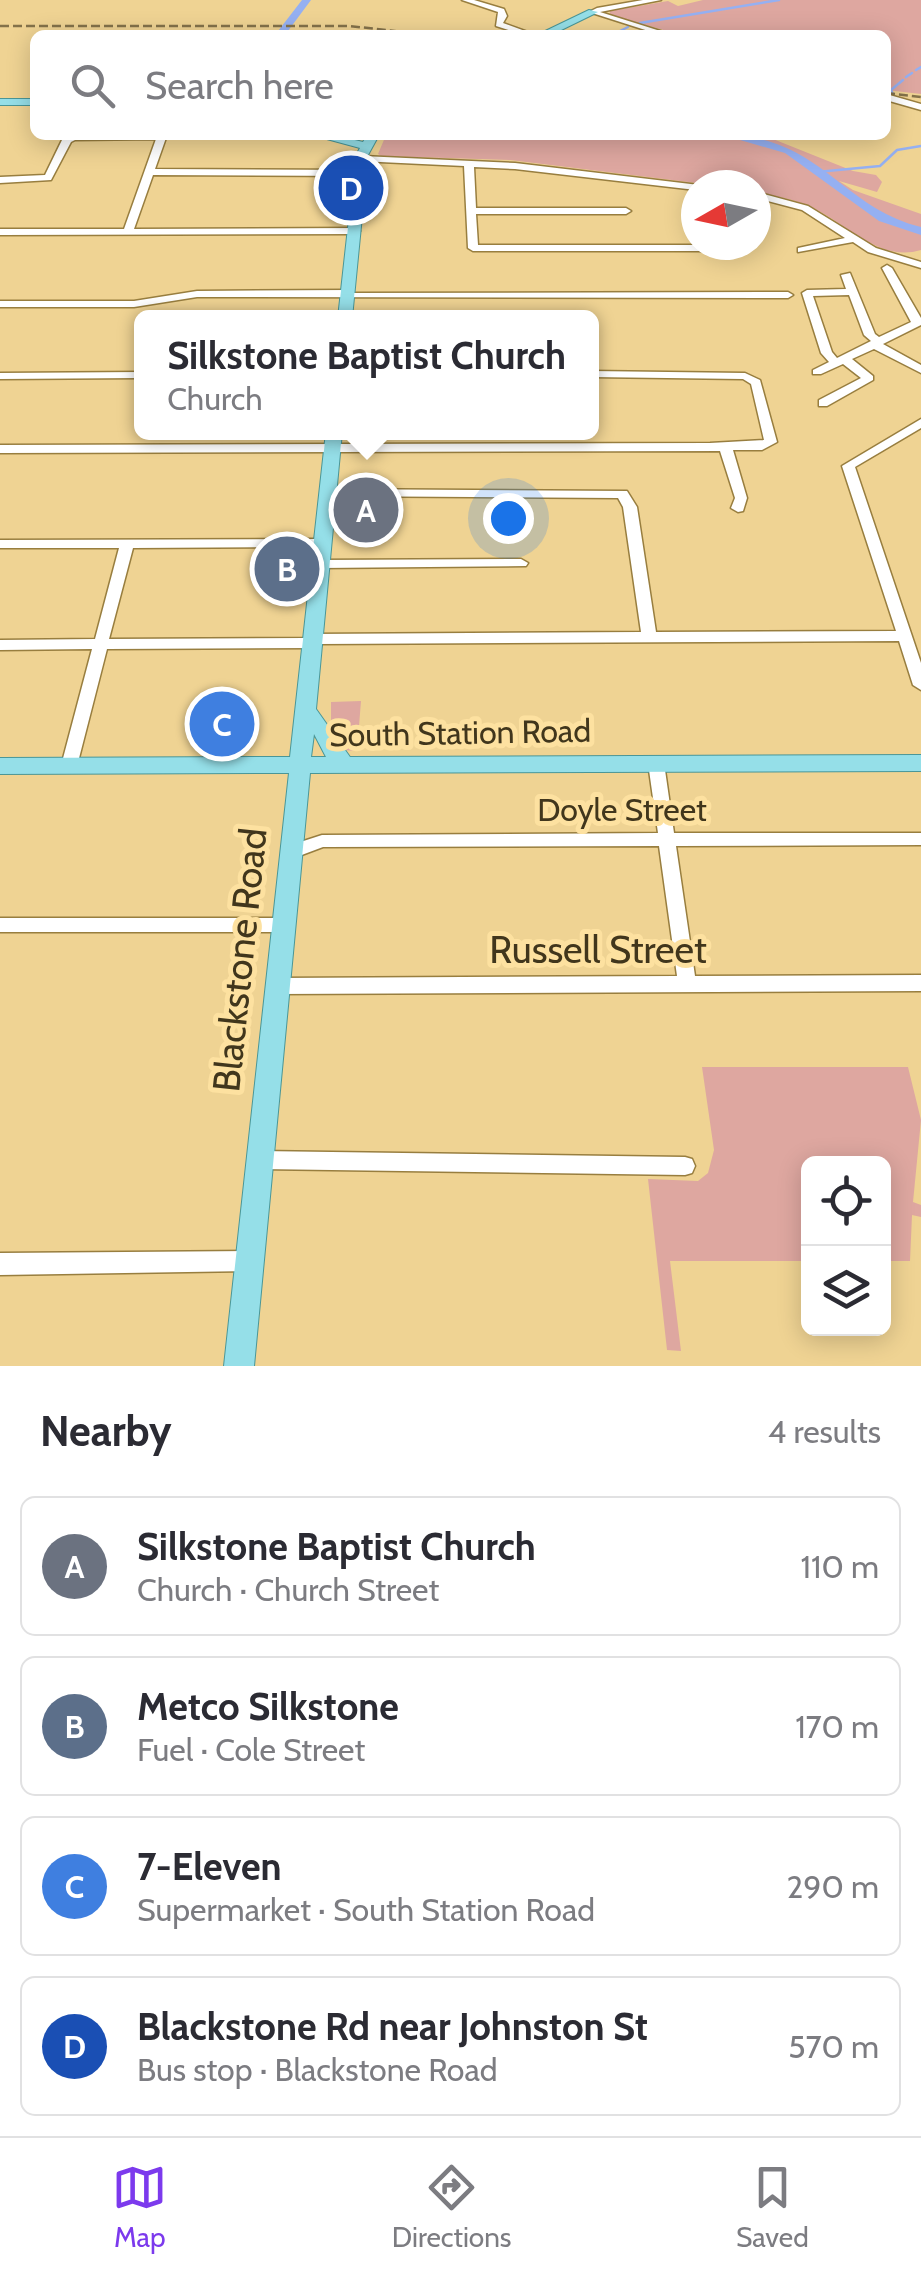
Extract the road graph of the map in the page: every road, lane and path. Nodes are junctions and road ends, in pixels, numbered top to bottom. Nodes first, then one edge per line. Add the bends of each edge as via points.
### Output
1 (466, 0) edge
2 (575, 0) edge
3 (657, 0) edge
4 (593, 12) junction
5 (514, 30) edge
6 (553, 30) edge
7 (652, 30) edge
8 (891, 98) edge
9 (0, 102) edge
10 (30, 102) edge
11 (921, 107) edge
12 (67, 140) edge
13 (160, 140) edge
14 (331, 140) edge
15 (365, 153) edge
16 (469, 163) junction
17 (149, 172) junction
18 (0, 180) edge
19 (681, 186) edge
20 (771, 199) edge
21 (626, 210) dead end
22 (470, 211) junction
23 (129, 229) junction
24 (354, 231) junction
25 (0, 232) edge
26 (854, 239) junction
27 (681, 248) edge
28 (802, 250) dead end
29 (921, 265) edge
30 (887, 268) dead end
31 (846, 275) dead end
32 (853, 292) junction
33 (348, 294) junction
34 (788, 296) dead end
35 (0, 304) edge
36 (346, 310) edge
37 (914, 324) edge
38 (921, 338) edge
39 (876, 343) junction
40 (840, 361) junction
41 (921, 370) edge
42 (817, 372) dead end
43 (599, 374) edge
44 (134, 375) edge
45 (0, 376) edge
46 (824, 402) dead end
47 (921, 423) edge
48 (333, 440) edge
49 (725, 446) junction
50 (0, 449) edge
51 (327, 493) junction
52 (738, 508) dead end
53 (0, 544) edge
54 (127, 544) junction
55 (320, 556) junction
56 (521, 563) dead end
57 (649, 636) junction
58 (904, 636) junction
59 (312, 641) junction
60 (0, 645) edge
61 (100, 645) junction
62 (921, 684) edge
63 (307, 714) junction
64 (921, 763) edge
65 (656, 764) junction
66 (0, 766) edge
67 (70, 766) junction
68 (349, 766) junction
69 (301, 767) junction
70 (295, 826) junction
71 (921, 839) edge
72 (666, 840) junction
73 (322, 841) junction
74 (291, 852) junction
75 (283, 924) junction
76 (0, 926) edge
77 (687, 984) junction
78 (921, 984) edge
79 (276, 986) junction
80 (260, 1160) junction
81 (685, 1166) dead end
82 (250, 1262) junction
83 (0, 1264) edge
84 (239, 1366) edge

1 - 5 street via 498,10 500,26
2 - 4 main road
3 - 4 street
4 - 6 main road
4 - 7 street
8 - 11 street
9 - 10 main road
12 - 18 street via 48,178
13 - 17 street
14 - 15 main road
15 - 16 street
15 - 17 street
15 - 24 main road
16 - 19 street
16 - 22 street
17 - 23 street
20 - 26 street via 805,208
21 - 22 street
22 - 27 street via 471,246 478,249
23 - 24 street
23 - 25 street
24 - 33 main road
26 - 28 street
26 - 29 street
30 - 37 street
31 - 32 street
32 - 39 street
32 - 40 street via 807,294 828,353
33 - 34 street
33 - 35 street
33 - 36 main road
37 - 38 street
37 - 39 street
39 - 40 street
39 - 41 street
40 - 42 street
40 - 46 street via 869,378
43 - 49 street via 745,376 756,382 770,442
44 - 45 street
47 - 58 street via 848,466
48 - 49 street
48 - 50 street
48 - 51 main road, Blackstone Road
49 - 52 street
51 - 55 main road, Blackstone Road
51 - 57 street via 622,494 630,507
53 - 54 street
54 - 55 street
54 - 61 street
55 - 56 street
55 - 59 main road, Blackstone Road
57 - 58 street
57 - 59 street
58 - 62 street
59 - 61 street
59 - 63 main road, Blackstone Road
60 - 61 street
61 - 67 street
63 - 68 main road via 320,722 334,756
63 - 69 main road, Blackstone Road
64 - 65 main road, South Station Road
65 - 68 main road, South Station Road
65 - 72 street
66 - 67 main road, South Station Road
67 - 69 main road, South Station Road
68 - 69 main road, South Station Road
69 - 70 main road, Blackstone Road
70 - 73 street, Doyle Street
70 - 74 main road, Blackstone Road
71 - 72 street, Doyle Street
72 - 73 street, Doyle Street
72 - 77 street
73 - 74 street, Doyle Street
74 - 75 main road, Blackstone Road
75 - 76 street
75 - 79 main road, Blackstone Road
77 - 78 street, Russell Street
77 - 79 street, Russell Street
79 - 80 main road, Blackstone Road
80 - 81 street
80 - 82 main road, Blackstone Road
82 - 83 street
82 - 84 main road, Blackstone Road

